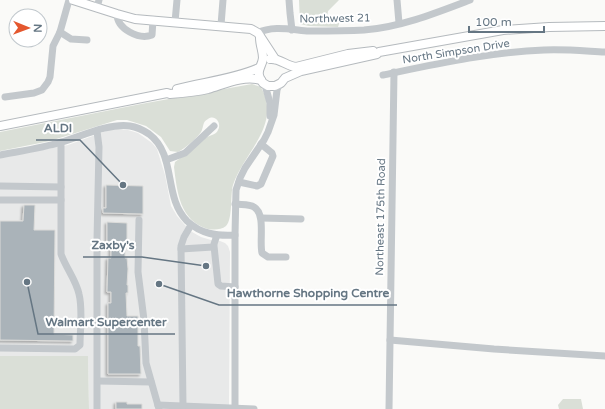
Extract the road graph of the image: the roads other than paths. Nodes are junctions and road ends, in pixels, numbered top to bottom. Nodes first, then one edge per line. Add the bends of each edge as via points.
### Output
1 (69, 0) edge
2 (73, 0) edge
3 (99, 0) edge
4 (177, 0) edge
5 (223, 0) edge
6 (289, 0) edge
7 (397, 0) edge
8 (470, 0) edge
9 (456, 2) edge
10 (96, 8) junction
11 (116, 14) junction
12 (153, 20) junction
13 (175, 22) junction
14 (399, 23) junction
15 (221, 25) junction
16 (605, 26) edge
17 (292, 30) junction
18 (60, 32) junction
19 (259, 36) junction
20 (87, 40) dead end
21 (379, 52) junction
22 (605, 52) edge
23 (275, 59) junction
24 (283, 63) junction
25 (261, 65) junction
26 (394, 72) junction
27 (383, 74) dead end
28 (285, 78) junction
29 (263, 82) junction
30 (279, 85) junction
31 (167, 93) junction
32 (5, 97) dead end
33 (270, 124) junction
34 (0, 126) edge
35 (214, 126) dead end
36 (97, 131) junction
37 (61, 142) junction
38 (261, 144) junction
39 (0, 155) edge
40 (166, 160) junction
41 (239, 182) junction
42 (0, 186) edge
43 (61, 187) junction
44 (0, 200) edge
45 (61, 200) junction
46 (235, 204) junction
47 (261, 218) junction
48 (301, 219) dead end
49 (139, 220) dead end
50 (191, 225) junction
51 (217, 235) junction
52 (234, 235) junction
53 (214, 246) junction
54 (181, 249) junction
55 (286, 257) dead end
56 (234, 287) junction
57 (390, 340) junction
58 (0, 348) edge
59 (605, 356) edge
60 (98, 381) junction
61 (151, 382) junction
62 (183, 406) junction
63 (159, 407) edge
64 (235, 408) edge
65 (97, 409) edge
66 (254, 409) edge
67 (389, 409) edge

1 - 18 street
2 - 10 main road
3 - 10 street
4 - 13 street
5 - 15 street
6 - 17 street
7 - 14 street
8 - 9 street, Northwest 21
9 - 14 street, Northwest 21 via 429,15
10 - 11 main road
11 - 12 main road
11 - 12 street via 118,22 132,34 152,35
12 - 13 main road
13 - 15 main road
14 - 17 street, Northwest 21 via 365,30
15 - 19 main road via 254,30
16 - 21 main road via 503,30
17 - 19 street, Northwest 21 via 266,29
18 - 20 street via 71,39
18 - 32 street via 53,46 50,77 42,90
19 - 23 main road
19 - 25 main road
21 - 24 main road via 348,54 296,67
21 - 28 main road via 359,59 308,69
22 - 26 street, North Simpson Drive via 514,52
23 - 24 main road
23 - 25 main road
24 - 28 main road
25 - 29 main road via 259,75
25 - 31 main road via 241,74
26 - 27 street, North Simpson Drive
26 - 57 street, Northeast 175th Road
28 - 30 main road
29 - 30 main road via 271,86
29 - 31 main road via 252,78 242,79 200,90
29 - 33 street via 270,103
30 - 33 street
31 - 34 main road
33 - 38 street
35 - 40 street via 184,153
36 - 37 street
36 - 40 street via 112,126 135,126 158,143
36 - 60 street
37 - 39 street
37 - 43 street
38 - 41 street
38 - 41 street via 273,156 260,186
40 - 50 street via 176,204
41 - 46 street
42 - 43 street
43 - 45 street
44 - 45 street
45 - 58 street via 62,254 80,295 80,345 75,349
46 - 47 street via 254,207
46 - 52 street
47 - 48 street
47 - 55 street via 262,253 268,257
49 - 61 street via 138,272 146,363
50 - 51 street via 199,231
50 - 54 street via 182,240
51 - 52 street
51 - 53 street
52 - 56 street
53 - 54 street
53 - 56 street via 217,282 221,286
54 - 62 street
56 - 64 street
57 - 59 street
57 - 67 street, Northeast 175th Road
60 - 61 street
60 - 65 street
61 - 63 street
62 - 63 street
62 - 64 street
64 - 66 street

